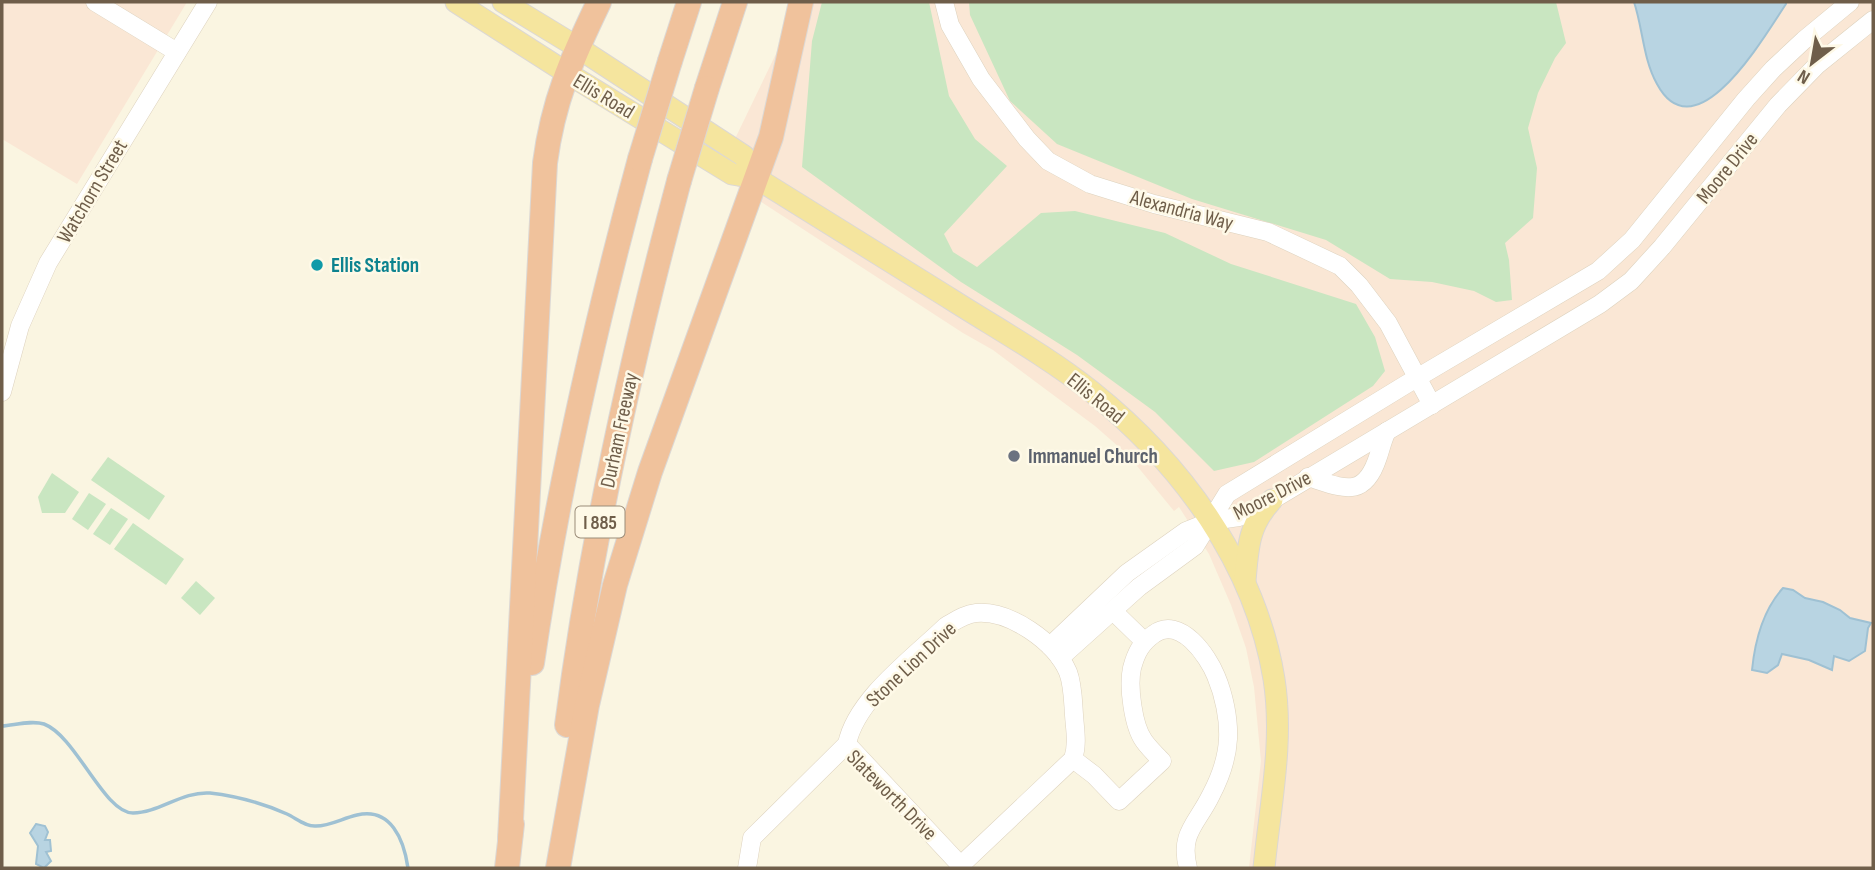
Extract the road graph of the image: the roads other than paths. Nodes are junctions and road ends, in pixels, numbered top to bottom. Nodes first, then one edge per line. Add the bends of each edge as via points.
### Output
1 (95, 2) edge
2 (208, 2) edge
3 (456, 2) edge
4 (503, 2) edge
5 (599, 2) edge
6 (689, 2) edge
7 (735, 2) edge
8 (801, 2) edge
9 (944, 2) edge
10 (1850, 2) edge
11 (1873, 20) edge
12 (577, 47) junction
13 (177, 52) junction
14 (566, 73) junction
15 (756, 178) junction
16 (1418, 378) junction
17 (2, 392) edge
18 (1432, 405) junction
19 (1387, 431) junction
20 (1308, 477) junction
21 (1272, 500) junction
22 (1211, 521) junction
23 (1245, 581) junction
24 (1113, 611) junction
25 (1144, 641) junction
26 (1055, 652) junction
27 (847, 744) junction
28 (1073, 759) junction
29 (510, 839) junction
30 (962, 867) edge
31 (507, 868) edge
32 (551, 868) edge
33 (558, 868) edge
34 (747, 868) edge
35 (1188, 868) edge
36 (1264, 868) edge

1 - 13 street
2 - 13 street, Watchorn Street
3 - 14 main road, Ellis Road
4 - 12 main road, Ellis Road
5 - 12 highway
6 - 29 highway, Durham Freeway / I 885, bridge via 640,159 593,344 555,527 526,702
7 - 32 highway, Durham Freeway / I 885, bridge via 679,181 638,342 598,535 568,720
8 - 15 highway via 776,117
9 - 16 street, Alexandria Way via 950,25 981,79 1048,161 1090,184 1268,232 1340,266 1388,323
10 - 16 street, Moore Drive via 1773,69 1613,259 1586,280
11 - 18 street, Moore Drive via 1778,105 1631,281
12 - 14 highway
12 - 15 main road, Ellis Road via 744,156
13 - 17 street, Watchorn Street via 48,263 20,326
14 - 15 main road, Ellis Road via 732,174
14 - 29 highway via 552,117 542,192
15 - 22 main road, Ellis Road via 1075,379 1148,444
15 - 33 highway via 650,472 615,585 587,705
16 - 18 street, Alexandria Way
16 - 22 street, Moore Drive via 1227,494
18 - 19 street, Moore Drive
19 - 20 street, Moore Drive
19 - 20 street via 1363,485 1347,488
20 - 21 street, Moore Drive
21 - 22 street, Moore Drive via 1239,517
21 - 23 main road via 1252,528
22 - 23 main road, Ellis Road
22 - 24 street via 1195,546
22 - 26 street via 1186,531 1127,573
23 - 36 main road, Ellis Road via 1263,629 1278,716
24 - 25 street
24 - 26 street
25 - 28 street via 1134,659 1130,685 1139,732 1162,761 1119,801
25 - 35 street via 1167,629 1176,629 1190,639 1216,675 1228,723 1219,779 1186,840
26 - 27 street, Stone Lion Drive via 1024,626 978,613 967,615 946,626 863,705
26 - 28 street via 1071,684
27 - 30 street, Slateworth Drive
27 - 34 street, Slateworth Drive via 752,838
28 - 30 street
29 - 31 highway, Durham Freeway / I 885

